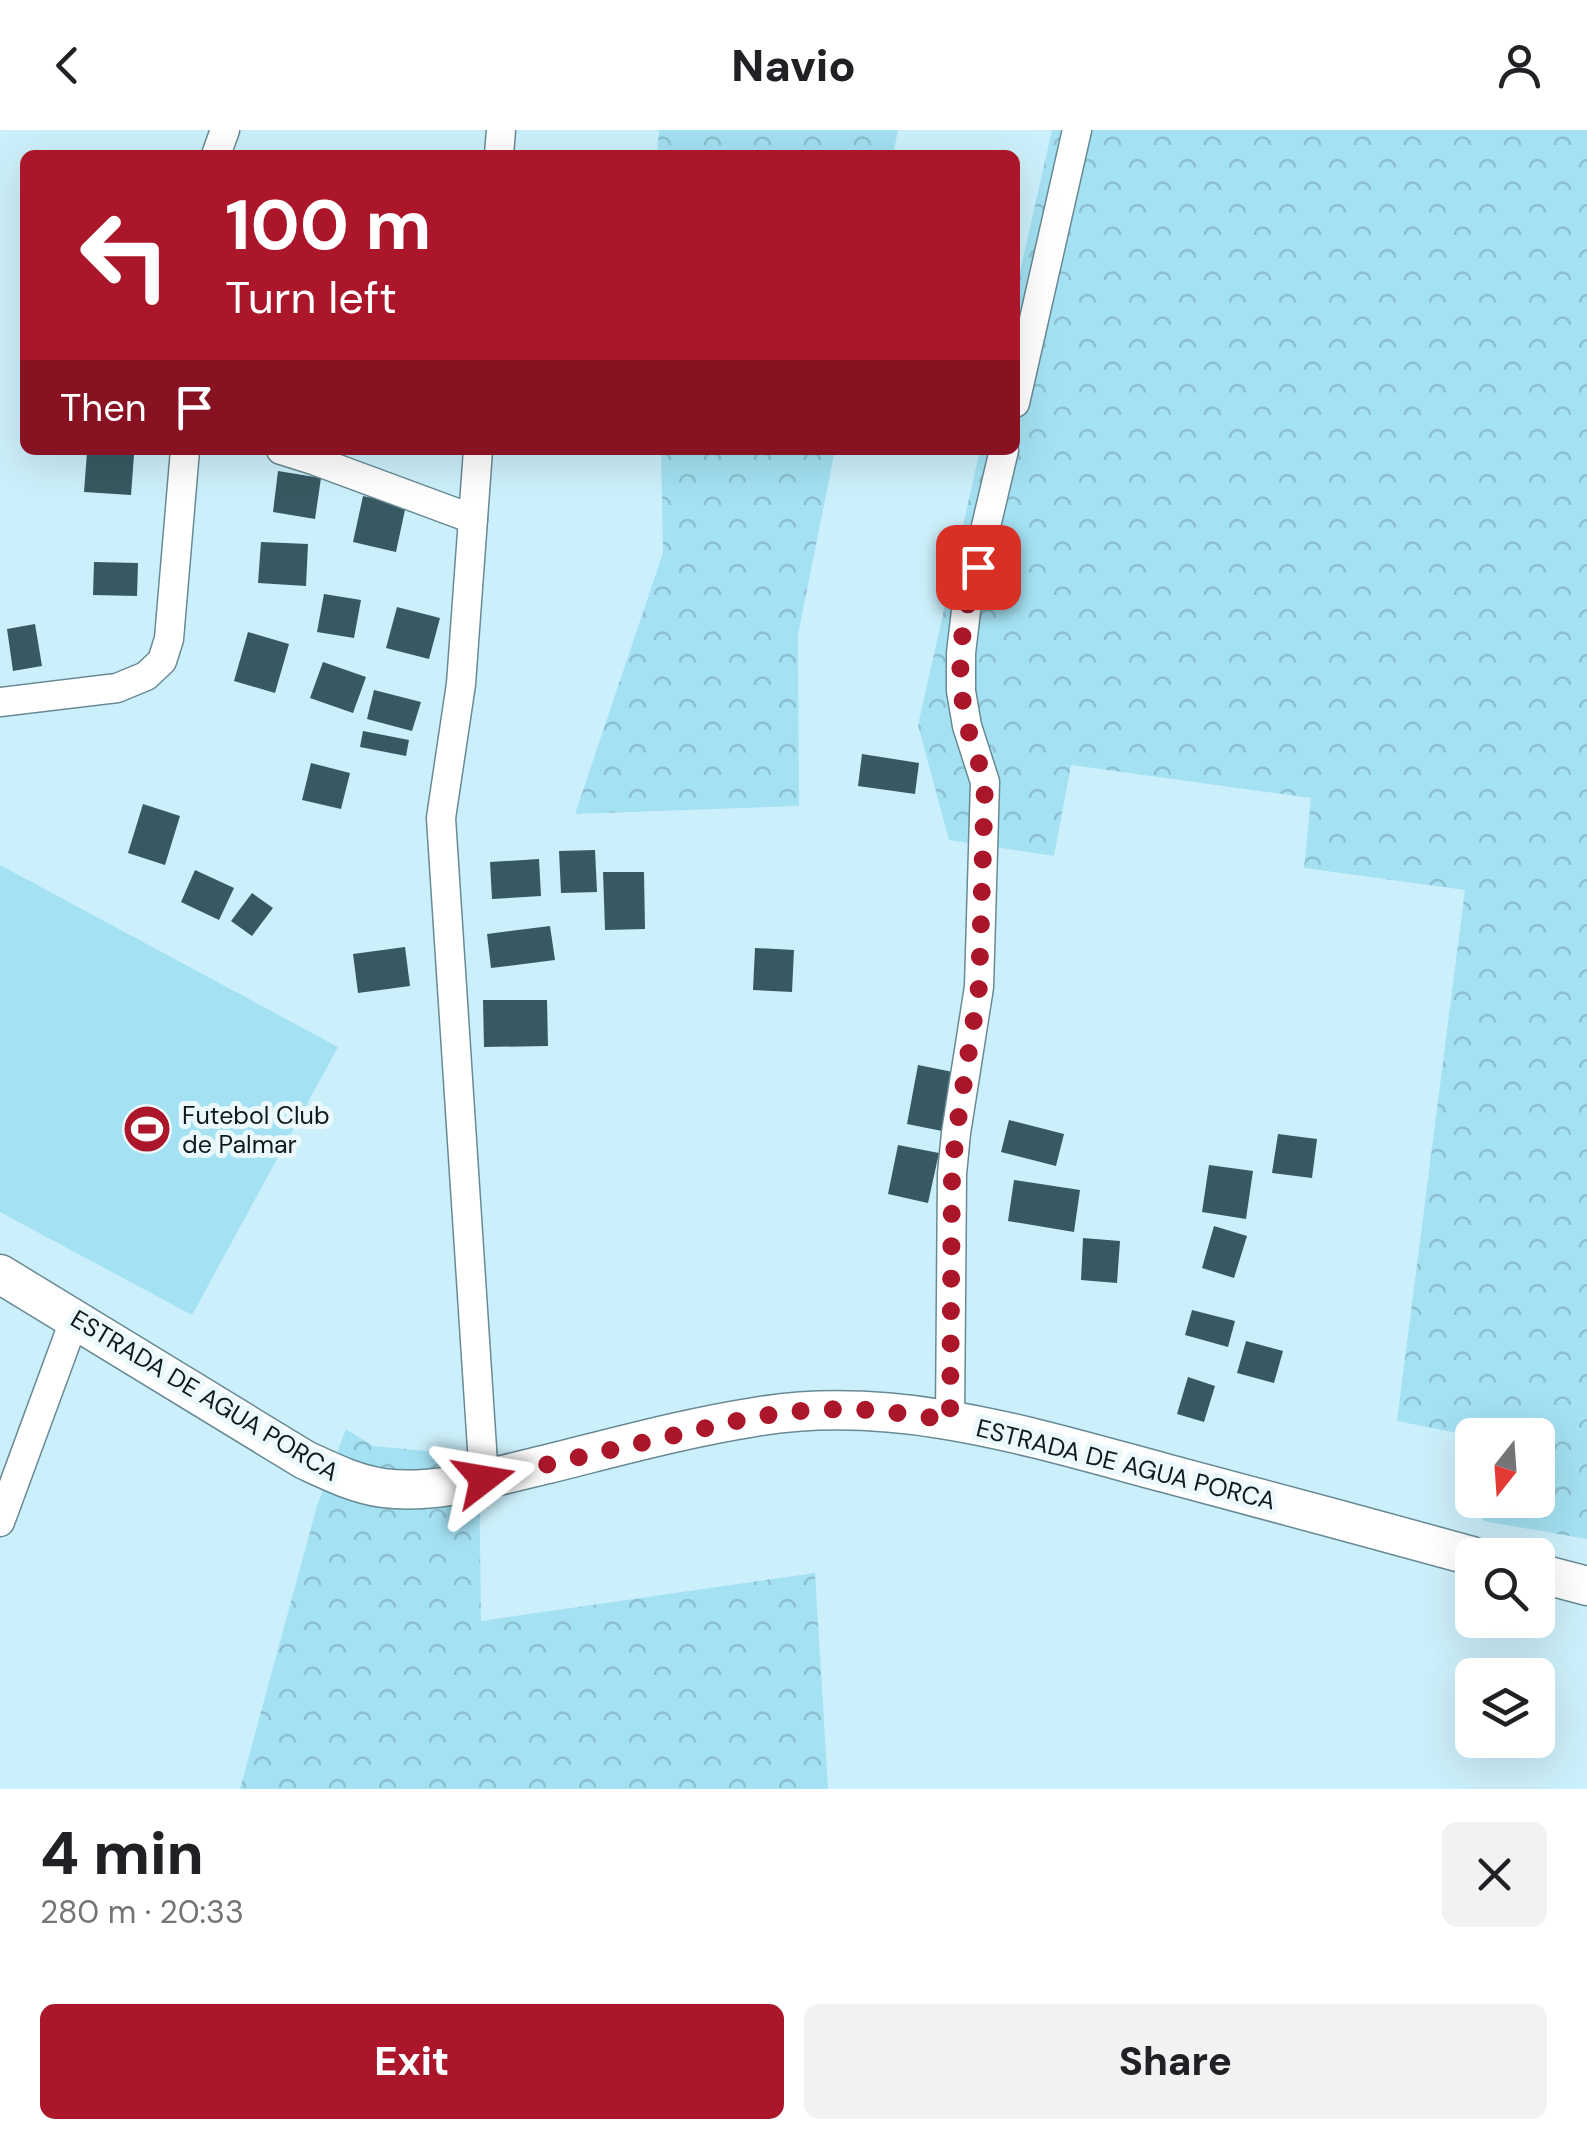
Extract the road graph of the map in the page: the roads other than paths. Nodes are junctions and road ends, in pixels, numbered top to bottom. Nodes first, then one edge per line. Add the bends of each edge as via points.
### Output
1 (1077, 130) edge
2 (1020, 381) edge
3 (185, 455) edge
4 (298, 455) edge
5 (478, 455) edge
6 (1003, 455) edge
7 (473, 519) junction
8 (0, 702) edge
9 (0, 1274) edge
10 (75, 1318) junction
11 (950, 1420) junction
12 (484, 1479) junction
13 (0, 1522) edge
14 (1455, 1551) edge
15 (1555, 1578) edge
16 (1587, 1586) edge

1 - 2 street
3 - 8 street via 162,661 117,688
4 - 7 street
5 - 7 street
6 - 11 street via 960,653 967,726 985,782 979,987 952,1174
7 - 12 street via 461,684 441,818
9 - 10 main road, ESTRADA DE AGUA PORCA
10 - 12 main road, ESTRADA DE AGUA PORCA via 346,1479 422,1490
10 - 13 street
11 - 12 main road, ESTRADA DE AGUA PORCA via 815,1409
11 - 14 main road, ESTRADA DE AGUA PORCA
15 - 16 main road

